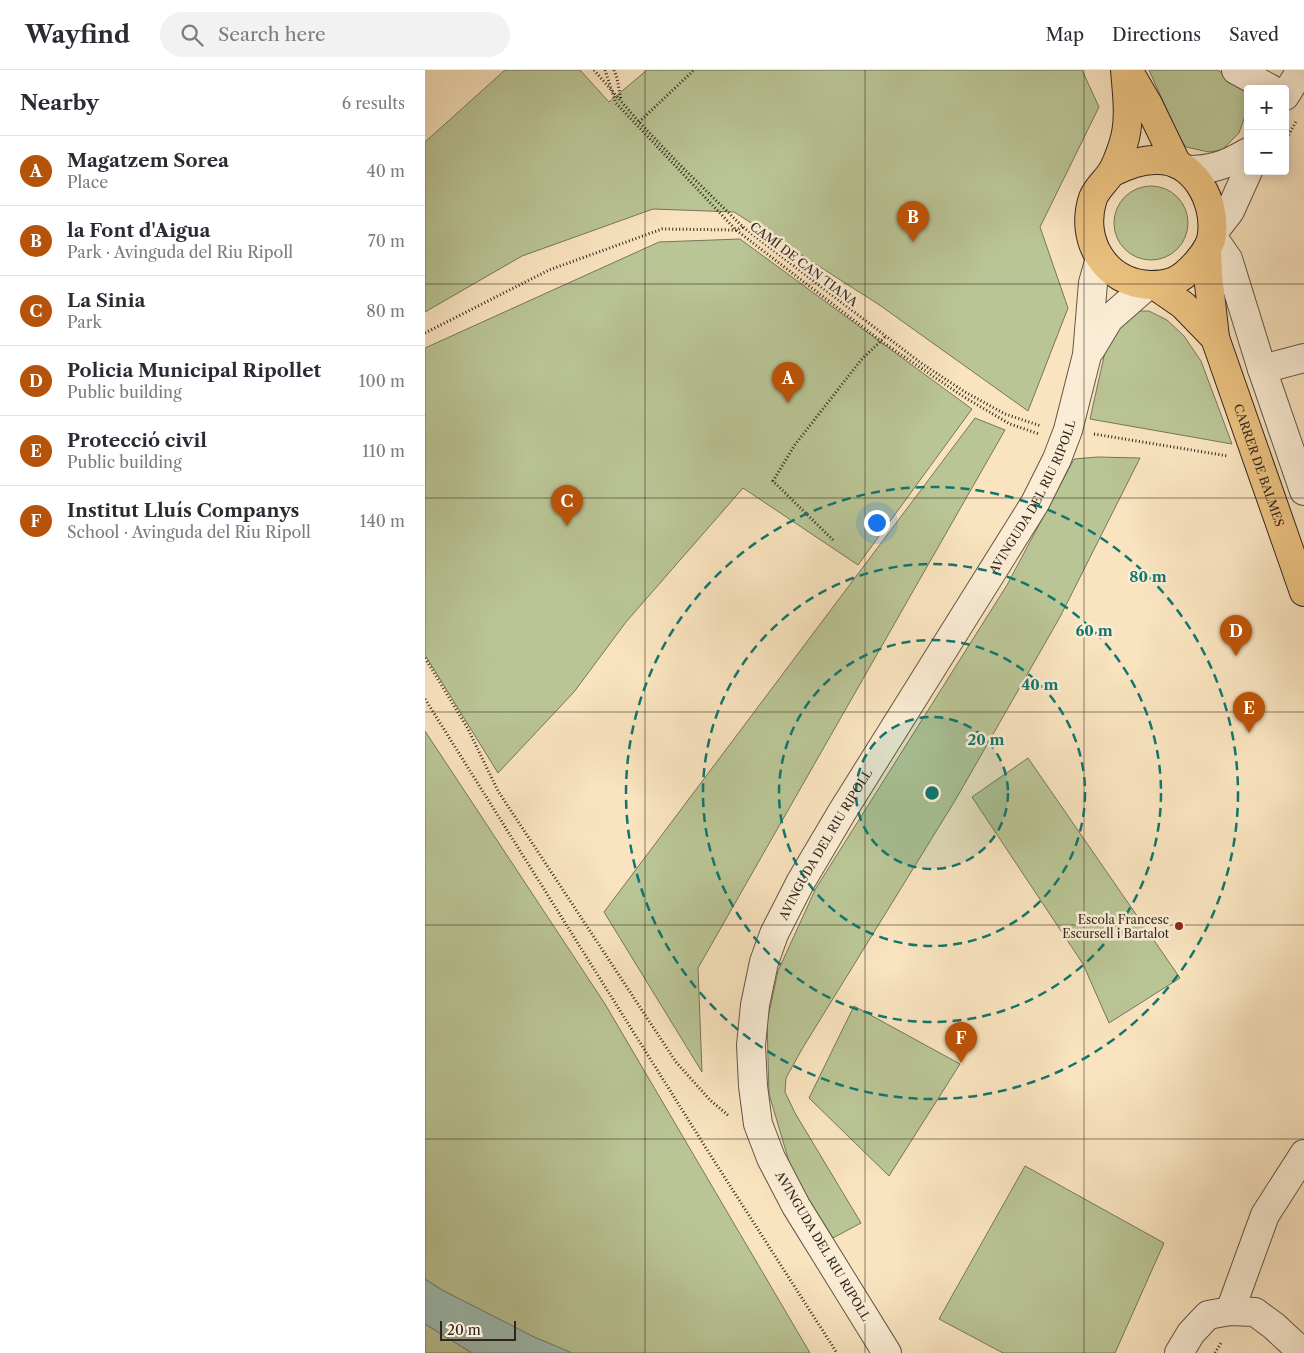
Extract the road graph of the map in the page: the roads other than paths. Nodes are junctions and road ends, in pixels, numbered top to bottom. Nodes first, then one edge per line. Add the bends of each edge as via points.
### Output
1 (1127, 70) edge
2 (1236, 70) edge
3 (1301, 70) edge
4 (1264, 85) edge
5 (1292, 106) edge
6 (1244, 154) edge
7 (1182, 167) junction
8 (1111, 174) junction
9 (1246, 175) edge
10 (1211, 240) junction
11 (1100, 258) junction
12 (1151, 285) junction
13 (1215, 338) junction
14 (1087, 355) junction
15 (1304, 358) edge
16 (1262, 369) junction
17 (1304, 491) edge
18 (1304, 592) edge
19 (1304, 1154) edge
20 (1230, 1311) junction
21 (887, 1353) edge
22 (1179, 1353) edge
23 (1303, 1353) edge

1 - 7 main road
1 - 8 main road via 1128,127
2 - 4 street
3 - 5 street
6 - 7 street via 1203,170
7 - 8 main road via 1159,159 1141,161
7 - 10 main road via 1203,189 1211,207
8 - 11 main road via 1093,198 1089,221 1092,242
9 - 10 street via 1230,211
10 - 12 main road via 1187,272 1173,281
10 - 13 main road via 1208,275
10 - 16 street via 1227,259
11 - 12 main road via 1118,276 1130,282
11 - 14 street, AVINGUDA DEL RIU RIPOLL via 1093,283
12 - 13 main road via 1183,305
12 - 14 street, AVINGUDA DEL RIU RIPOLL via 1109,319
13 - 18 main road, CARRER DE BALMES
14 - 21 street, AVINGUDA DEL RIU RIPOLL via 1056,428 1057,459 1035,503 800,883 774,934 755,1005 751,1045 758,1124 771,1158 796,1206
15 - 16 street
16 - 17 street
19 - 20 street via 1265,1215
20 - 22 street via 1208,1315 1191,1333
20 - 23 street via 1255,1312

